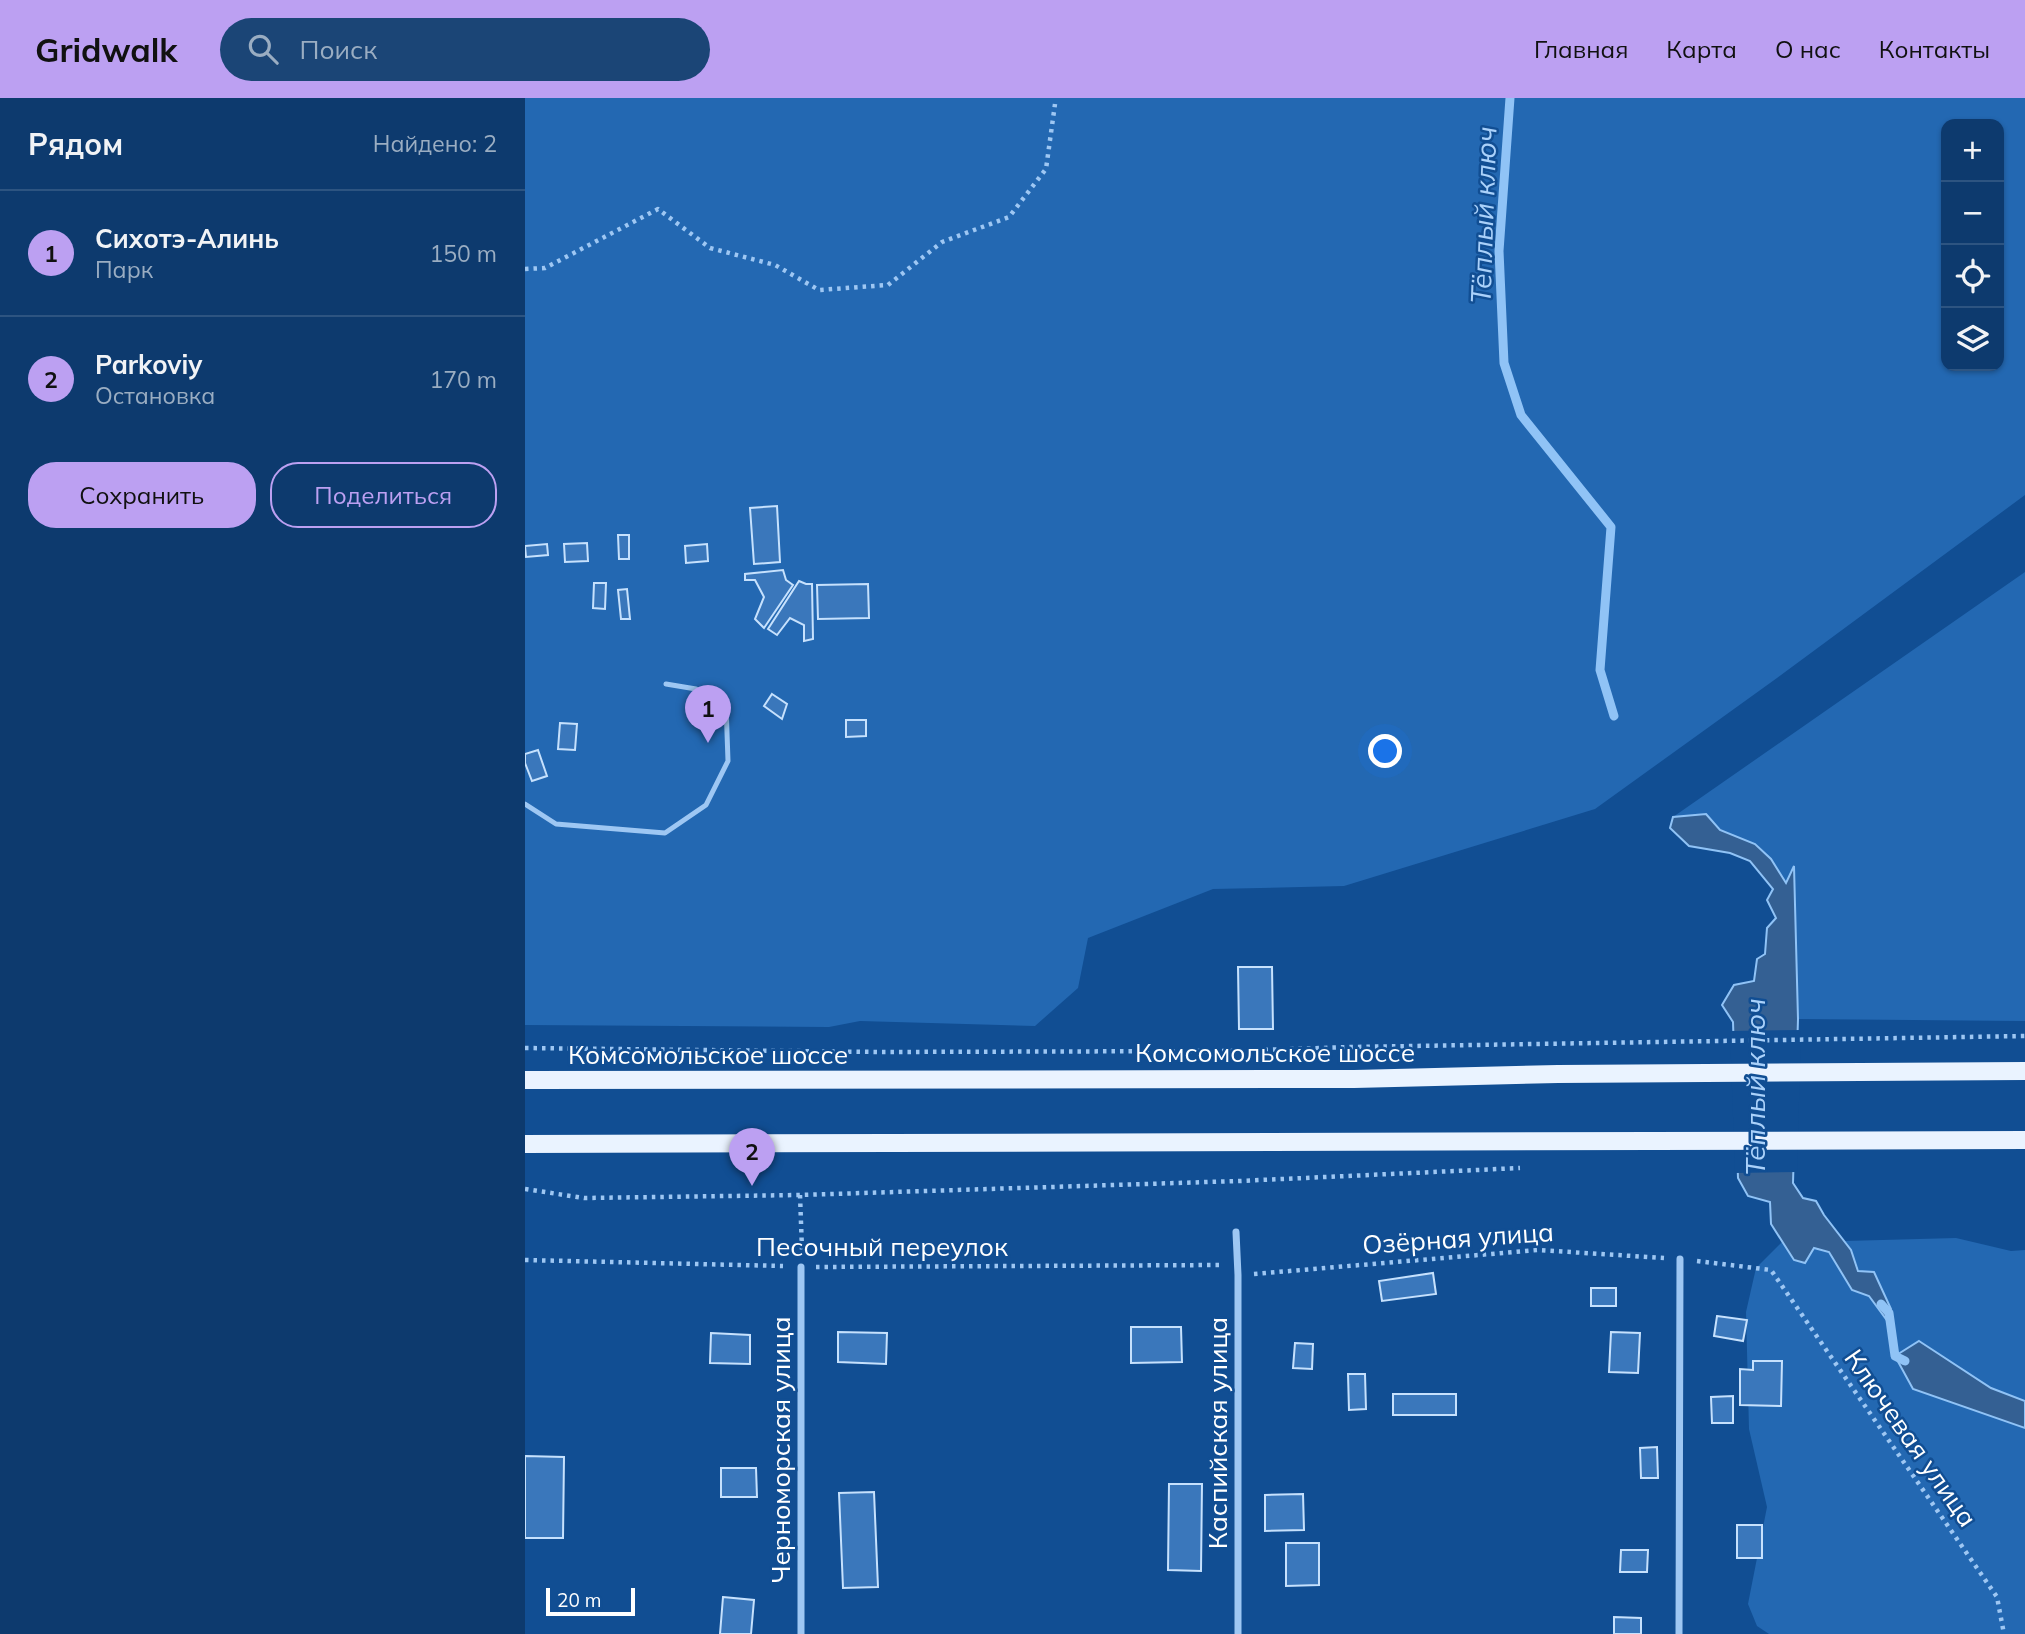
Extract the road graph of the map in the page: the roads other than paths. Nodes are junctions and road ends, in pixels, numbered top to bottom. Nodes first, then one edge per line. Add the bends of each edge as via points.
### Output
1 (666, 684) dead end
2 (525, 804) edge
3 (2025, 1071) edge
4 (525, 1080) edge
5 (2025, 1140) edge
6 (525, 1144) edge
7 (1237, 1232) dead end
8 (1680, 1259) road end
9 (801, 1267) road end
10 (800, 1634) edge
11 (1238, 1634) edge
12 (1679, 1634) edge

1 - 2 lane via 697,689 726,704 728,761 706,805 665,833 556,824
3 - 4 main road, Комсомольское шоссе via 1354,1079
5 - 6 main road
7 - 11 street, Каспийская улица
8 - 12 street
9 - 10 street, Черноморская улица

